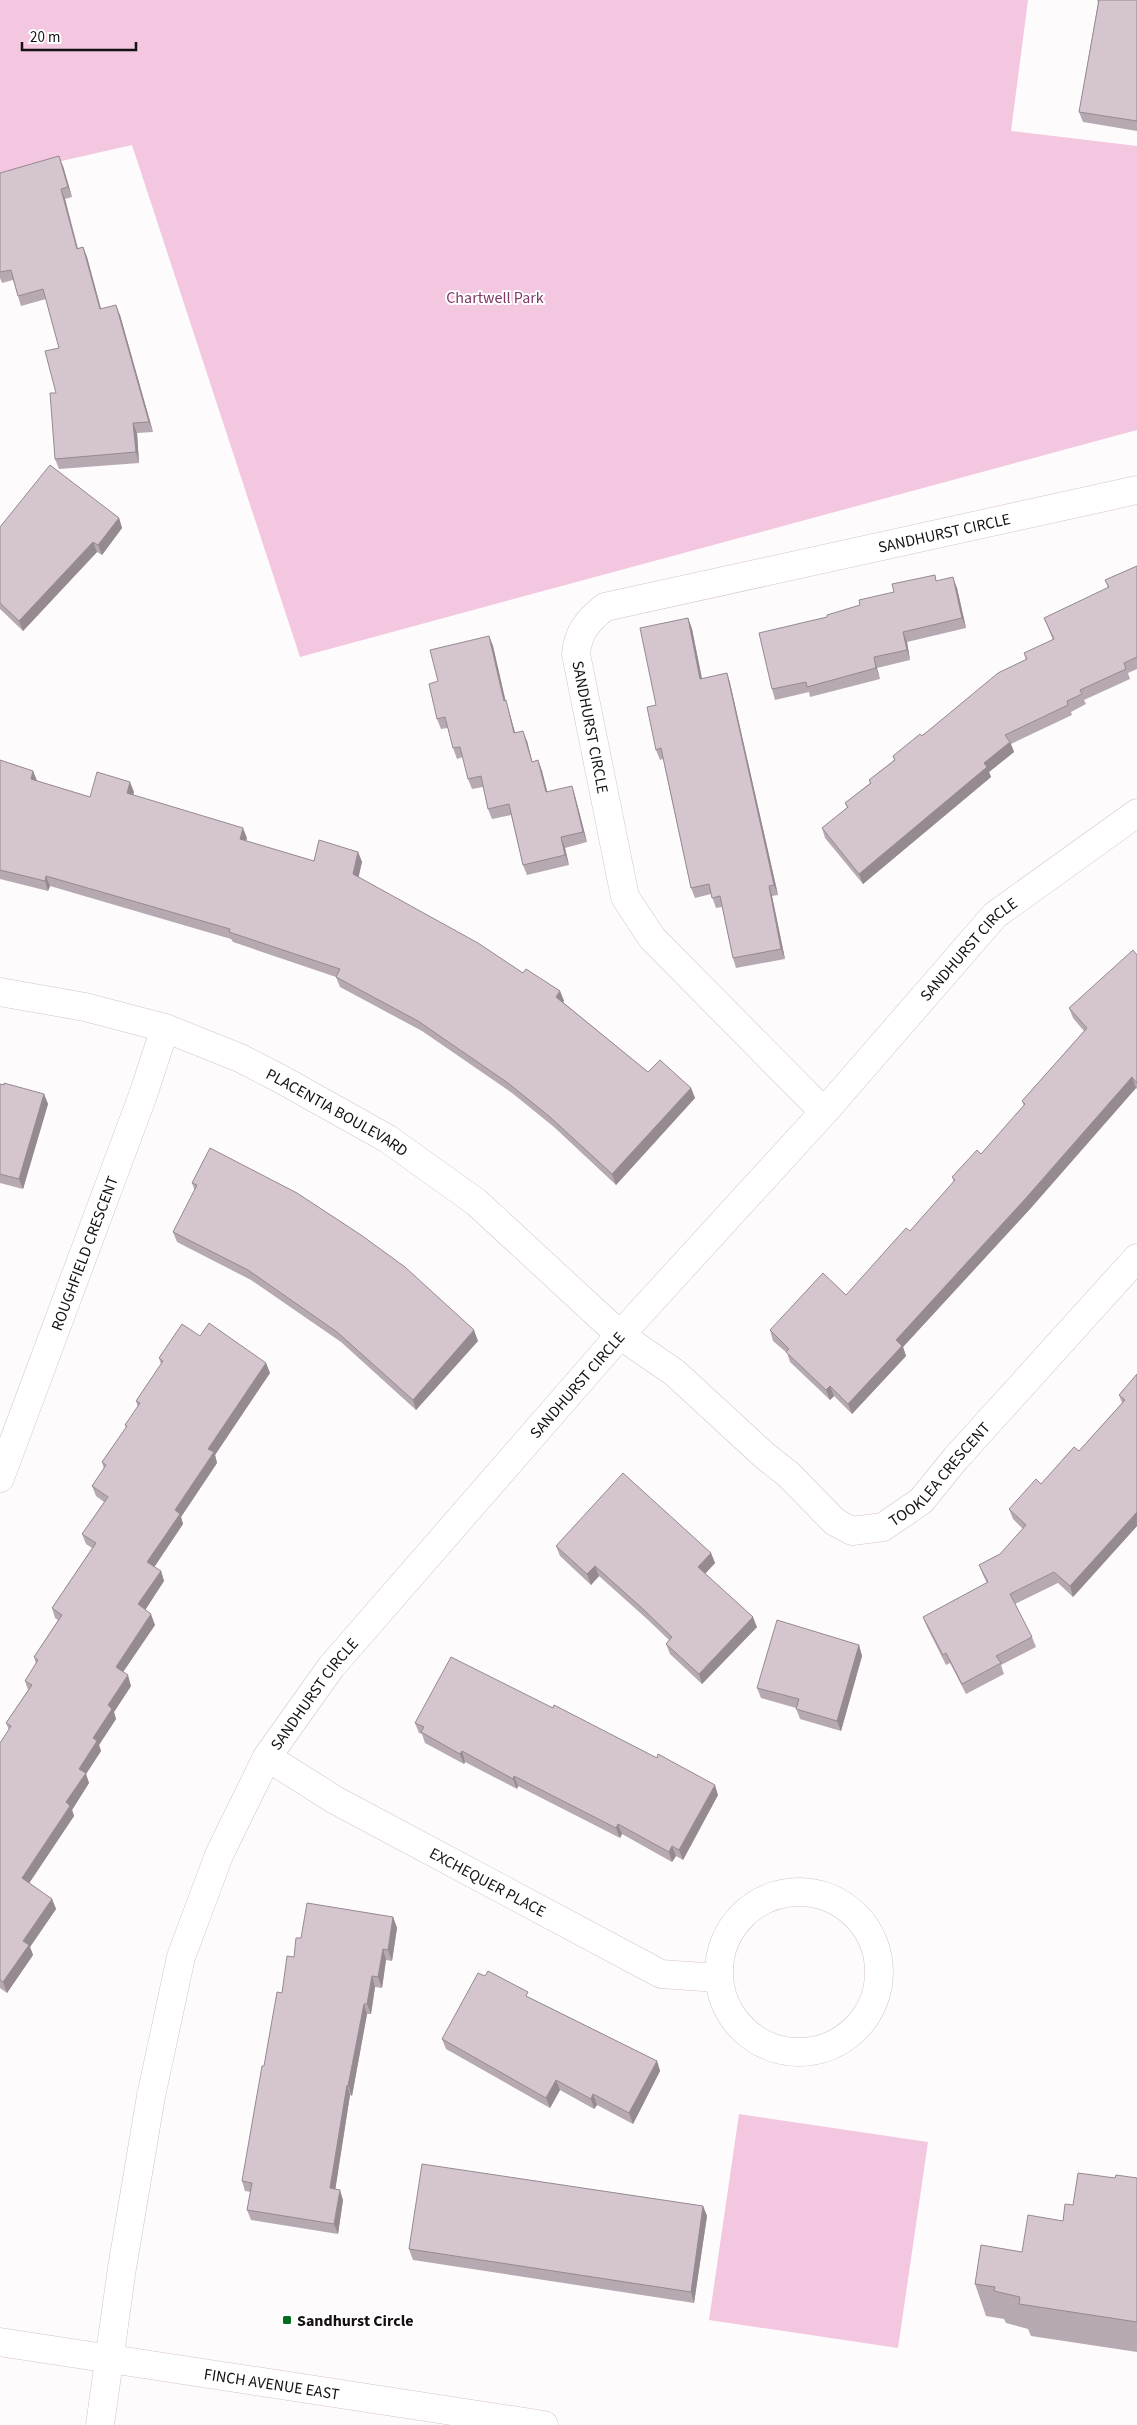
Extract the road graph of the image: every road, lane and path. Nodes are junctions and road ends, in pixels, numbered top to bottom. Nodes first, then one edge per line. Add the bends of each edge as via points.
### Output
1 (1137, 490) edge
2 (1137, 813) edge
3 (0, 992) edge
4 (166, 1028) junction
5 (824, 1112) junction
6 (1137, 1258) edge
7 (620, 1335) junction
8 (0, 1478) edge
9 (267, 1757) junction
10 (718, 1978) junction
11 (0, 2342) edge
12 (110, 2360) junction
13 (100, 2425) edge
14 (544, 2425) edge

1 - 5 street, SANDHURST CIRCLE via 604,607 586,621 577,642 576,654 625,897 652,938
2 - 5 street, SANDHURST CIRCLE via 995,915
3 - 4 street, PLACENTIA BOULEVARD via 85,1007
4 - 7 street, PLACENTIA BOULEVARD via 240,1058 388,1139 476,1202
4 - 8 street, ROUGHFIELD CRESCENT
5 - 7 street, SANDHURST CIRCLE
6 - 7 street, TOOKLEA CRESCENT via 921,1501 883,1527 852,1531 835,1522 788,1474 676,1374
7 - 9 street, SANDHURST CIRCLE via 331,1667
9 - 10 street, EXCHEQUER PLACE via 336,1800 661,1974
9 - 12 street, SANDHURST CIRCLE via 219,1855 181,1957 150,2105
10 - 10 street via 724,2002 743,2032 779,2050 806,2052 832,2046 854,2031 866,2017 880,1984 879,1957 873,1938 848,1907 824,1895 798,1891 772,1895 749,1908 731,1928 720,1952
11 - 12 street, FINCH AVENUE EAST
12 - 13 street, SANDHURST CIRCLE
12 - 14 street, FINCH AVENUE EAST

